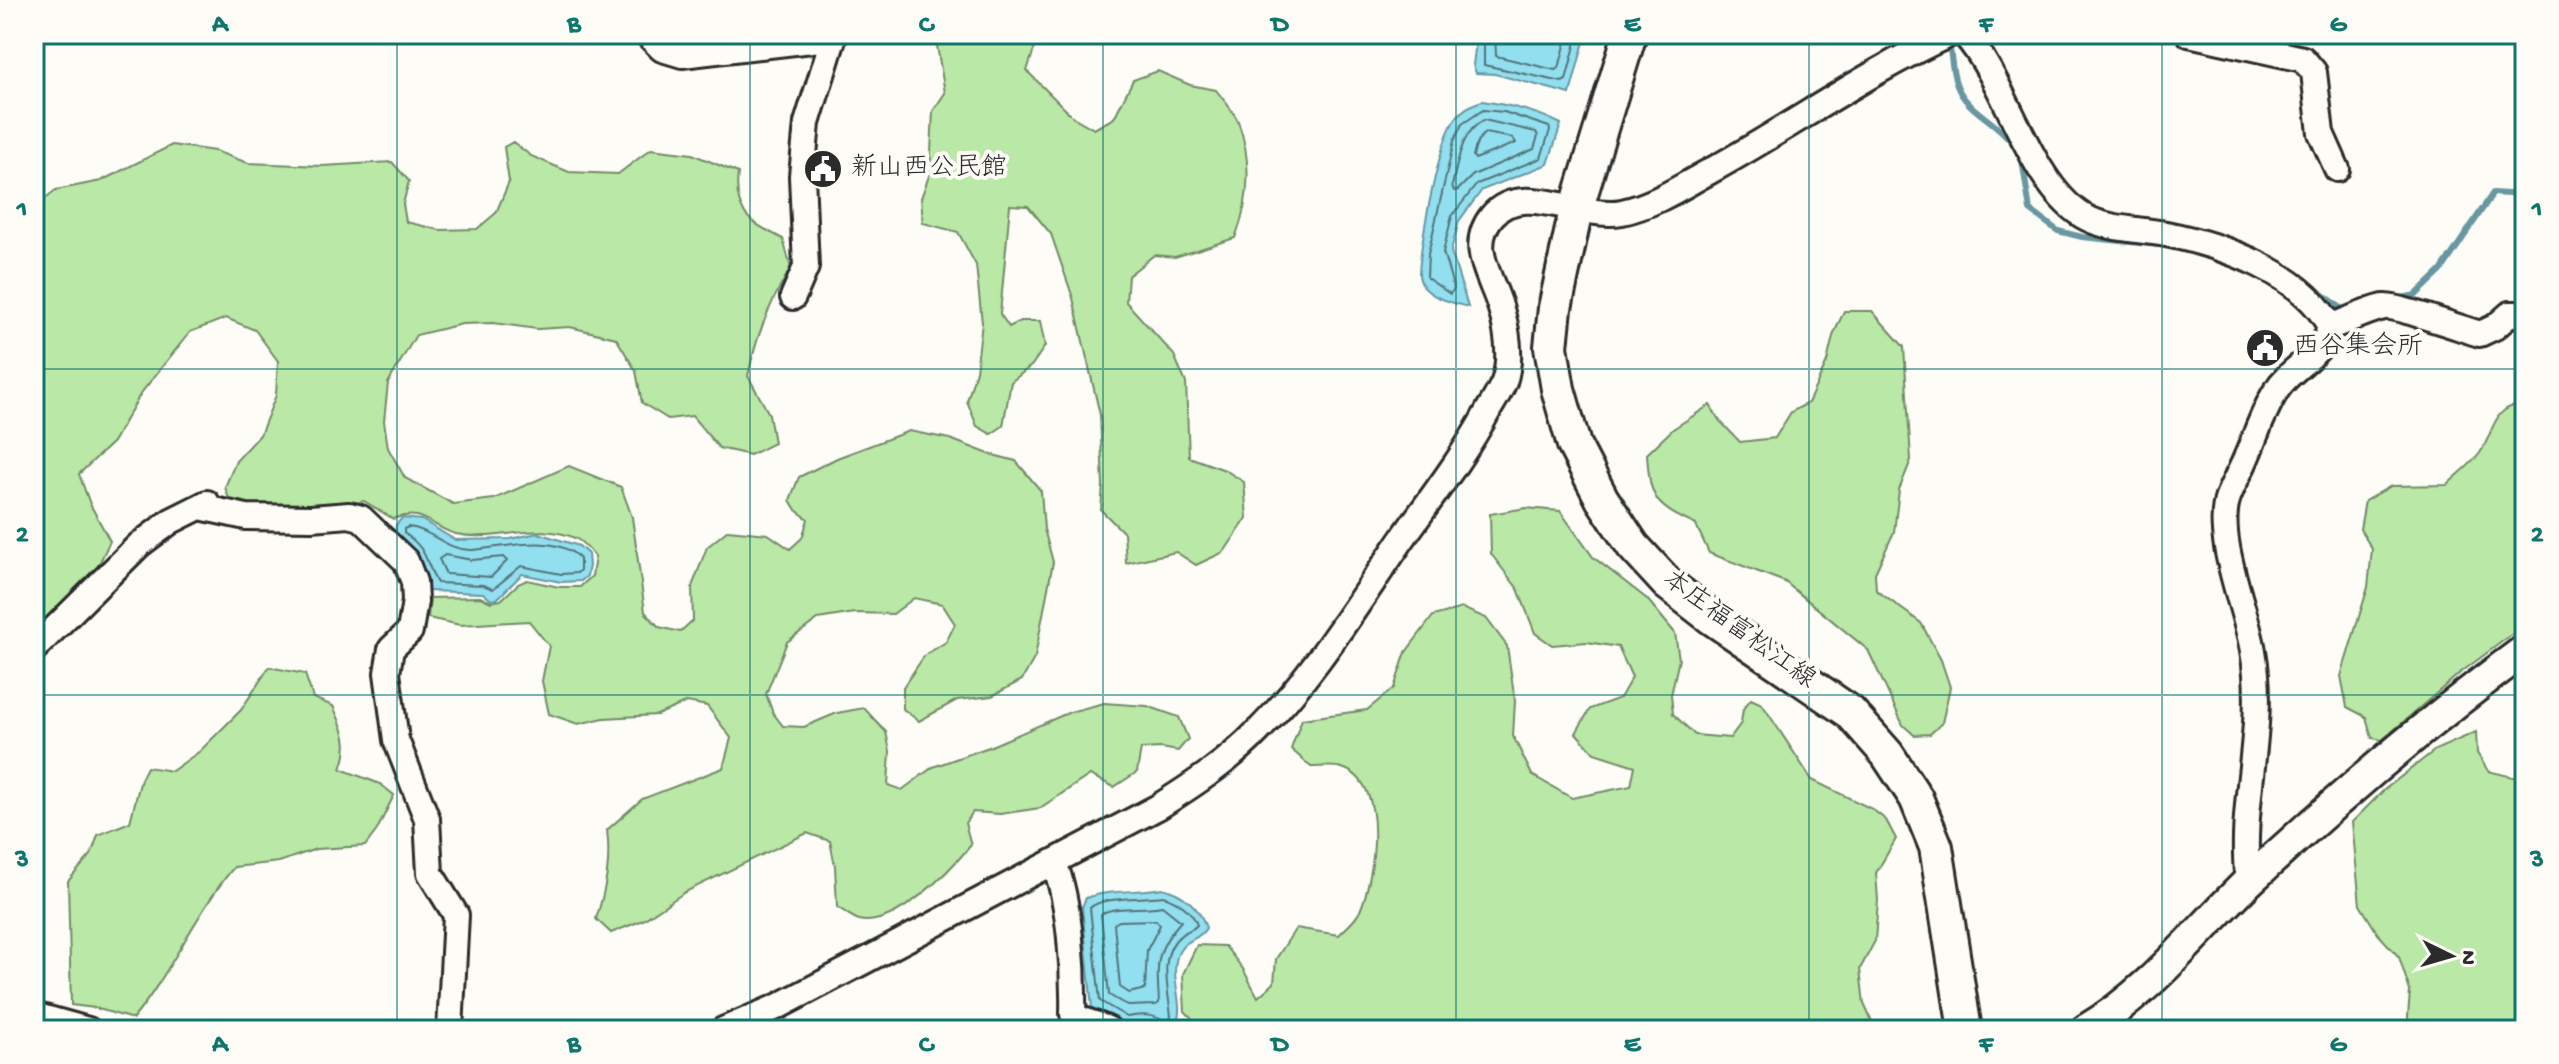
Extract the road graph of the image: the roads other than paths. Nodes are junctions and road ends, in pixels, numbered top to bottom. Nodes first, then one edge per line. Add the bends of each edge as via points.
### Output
1 (647, 34) edge
2 (1630, 34) edge
3 (1950, 34) edge
4 (1964, 34) edge
5 (2189, 34) edge
6 (834, 35) edge
7 (2337, 169) dead end
8 (1576, 210) junction
9 (793, 297) dead end
10 (2525, 314) edge
11 (2330, 327) junction
12 (34, 649) edge
13 (2525, 650) edge
14 (1054, 863) junction
15 (2248, 882) junction
16 (34, 1015) edge
17 (1069, 1022) edge
18 (88, 1030) edge
19 (450, 1030) edge
20 (723, 1030) edge
21 (1109, 1030) edge
22 (1965, 1030) edge
23 (2086, 1030) edge

1 - 6 street via 662,49 682,55
2 - 8 main road, 本庄福富松江線
3 - 8 street via 1660,199 1621,213
4 - 11 street via 2049,180 2075,210 2098,222 2167,234 2264,267 2306,296
5 - 7 street via 2310,64 2321,133
6 - 9 street via 807,123 802,176 806,267
8 - 14 street via 1530,199 1509,203 1493,214 1480,249 1510,352 1504,382 1471,443 1293,692 1256,733 1201,780
8 - 22 main road, 本庄福富松江線 via 1551,347 1574,445 1633,546 1667,583 1850,712 1887,754 1916,798 1936,847
10 - 11 street via 2510,314 2480,334 2394,307
11 - 15 street via 2326,340 2277,388 2223,518 2258,689 2246,819
12 - 19 street via 139,545 204,505 246,517 361,518 406,561 414,582 410,631 391,649 387,673 396,740 427,819 430,873 456,915
13 - 15 street via 2347,793
14 - 17 street via 1062,882 1074,989
14 - 20 street
15 - 23 street via 2161,973 2116,1013
16 - 18 street
17 - 21 street via 1080,1020

